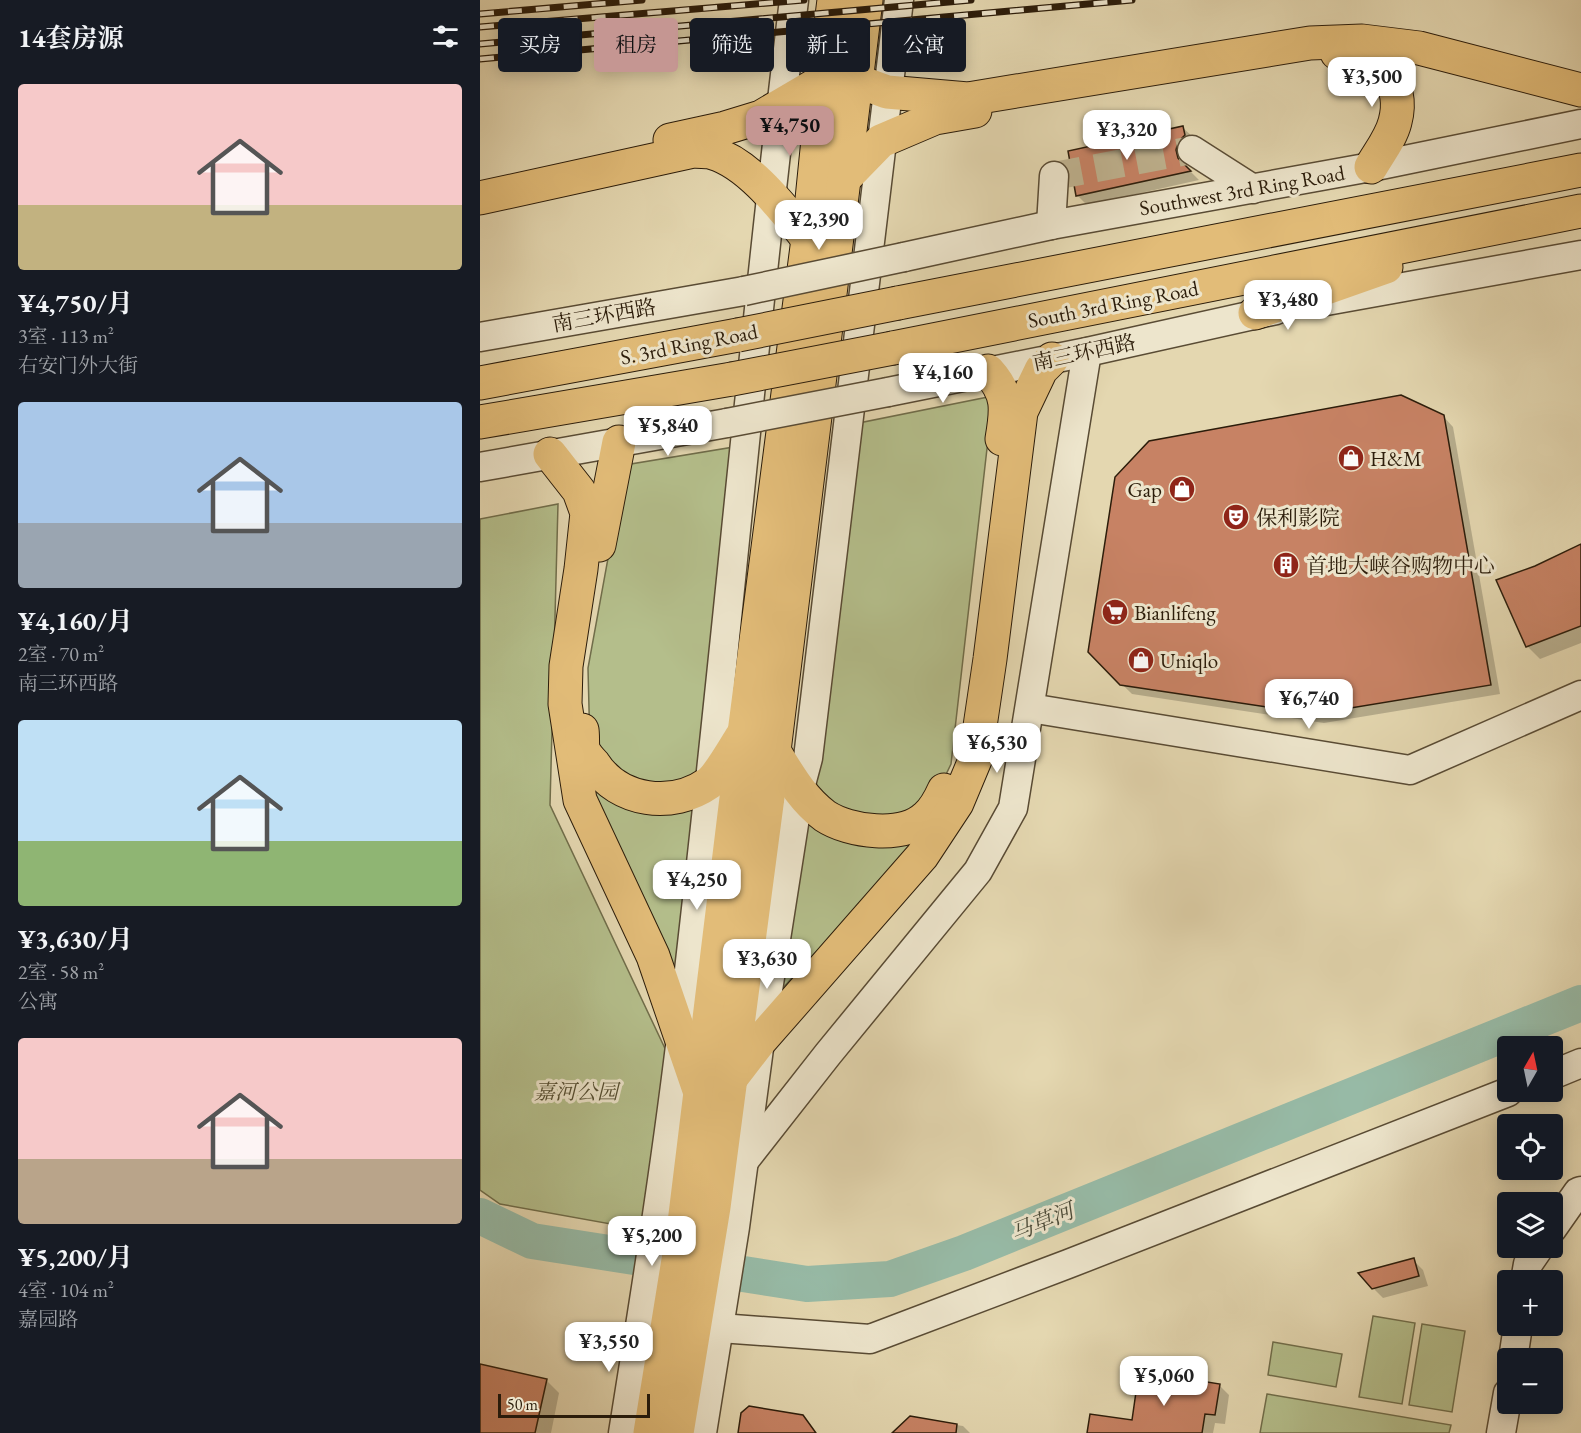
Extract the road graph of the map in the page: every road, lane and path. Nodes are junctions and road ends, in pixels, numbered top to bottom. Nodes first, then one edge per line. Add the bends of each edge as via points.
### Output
1 (794, 0) edge
2 (834, 0) edge
3 (866, 0) edge
4 (899, 0) edge
5 (824, 80) junction
6 (856, 81) junction
7 (1581, 90) edge
8 (887, 92) junction
9 (781, 104) junction
10 (1581, 124) edge
11 (881, 141) junction
12 (1192, 150) tunnel mouth
13 (1371, 167) junction
14 (1581, 170) edge
15 (1054, 176) dead end
16 (845, 178) junction
17 (480, 180) edge
18 (1253, 189) junction
19 (771, 194) junction
20 (480, 198) edge
21 (1581, 212) edge
22 (1051, 225) junction
23 (1497, 228) junction
24 (808, 239) junction
25 (1581, 255) edge
26 (903, 257) joint
27 (898, 303) joint
28 (1255, 314) junction
29 (480, 337) edge
30 (893, 348) joint
31 (1088, 352) junction
32 (1052, 359) junction
33 (988, 371) junction
34 (480, 383) edge
35 (480, 422) edge
36 (619, 442) junction
37 (550, 454) junction
38 (480, 467) edge
39 (1581, 695) edge
40 (1030, 708) junction
41 (744, 733) junction
42 (774, 751) junction
43 (710, 782) junction
44 (799, 792) junction
45 (681, 1040) junction
46 (760, 1041) junction
47 (1581, 1063) edge
48 (1563, 1070) edge
49 (715, 1088) junction
50 (1497, 1096) edge
51 (743, 1162) junction
52 (1581, 1191) edge
53 (1563, 1213) edge
54 (701, 1219) junction
55 (682, 1323) junction
56 (1504, 1414) edge
57 (622, 1433) edge
58 (650, 1433) edge
59 (677, 1433) edge
60 (702, 1433) edge
61 (1501, 1433) edge

1 - 9 street
2 - 5 main road
3 - 6 main road
4 - 8 street
5 - 9 main road
5 - 24 main road
6 - 8 main road
6 - 16 main road
7 - 8 main road via 1419,48 1362,41 1310,43 968,99
8 - 11 street
9 - 17 main road via 761,117 725,128
9 - 19 street
10 - 13 street, Southwest 3rd Ring Road
11 - 13 main road via 936,118 1304,53 1343,53 1372,61 1386,73 1398,103 1395,124
11 - 16 main road
11 - 44 street via 809,746
12 - 18 street
13 - 18 street, Southwest 3rd Ring Road
14 - 27 main road, South 3rd Ring Road
15 - 22 street
16 - 42 main road
18 - 22 street, Southwest 3rd Ring Road
19 - 20 main road via 742,168 713,153 694,152
19 - 24 main road
19 - 43 street
21 - 23 main road, South 3rd Ring Road
22 - 26 street, Southwest 3rd Ring Road
23 - 28 main road
23 - 30 main road, South 3rd Ring Road
24 - 41 main road
25 - 28 street, 南三环西路
26 - 29 street, 南三环西路, bridge via 744,291
27 - 34 main road, S. 3rd Ring Road, bridge
28 - 31 street, 南三环西路
30 - 35 main road, S. 3rd Ring Road, bridge
31 - 32 street, 南三环西路
31 - 40 street
32 - 33 street, 南三环西路
32 - 46 main road via 1041,370 1021,412 987,682 975,760 966,782 922,856
33 - 36 street, 南三环西路, bridge
33 - 44 main road via 1004,395 1005,421 955,767 943,794 926,818 905,828 885,831 856,830 826,816
36 - 37 street, 南三环西路
36 - 43 main road via 591,585 580,676 583,749 613,786 634,796 675,798
37 - 38 street, 南三环西路
37 - 45 main road via 579,491 586,513 566,666 565,704 580,800 653,956
39 - 40 street via 1410,770
40 - 51 street via 1013,808 978,871
41 - 43 main road
41 - 49 main road
42 - 44 main road
42 - 49 main road
43 - 45 street
44 - 46 street
45 - 49 main road
45 - 54 street
46 - 49 main road
46 - 51 street
47 - 48 street
49 - 54 main road
50 - 55 street via 870,1339
51 - 54 main road
52 - 53 street
54 - 55 main road
54 - 55 street
55 - 57 street
55 - 58 main road
55 - 59 main road
55 - 60 street
56 - 61 street

